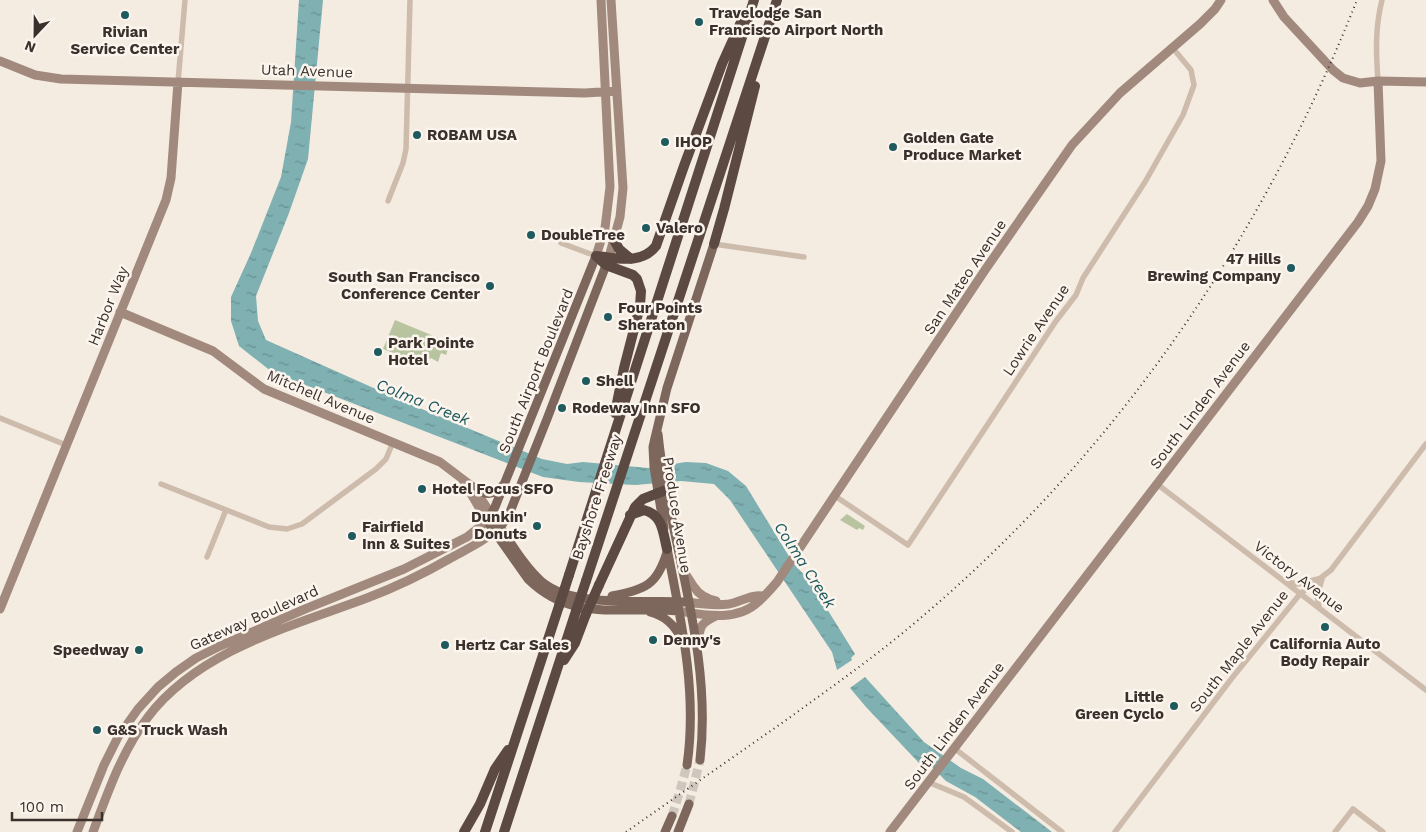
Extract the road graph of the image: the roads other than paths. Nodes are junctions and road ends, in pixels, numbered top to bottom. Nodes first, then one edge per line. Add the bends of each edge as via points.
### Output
1 (184, 0) edge
2 (410, 0) edge
3 (601, 0) edge
4 (611, 0) edge
5 (752, 0) edge
6 (777, 0) edge
7 (1221, 0) edge
8 (1273, 0) edge
9 (1382, 0) edge
10 (767, 31) junction
11 (1172, 47) junction
12 (0, 61) edge
13 (1378, 81) junction
14 (178, 82) junction
15 (1426, 82) edge
16 (408, 88) junction
17 (617, 91) junction
18 (606, 92) junction
19 (388, 200) dead end
20 (614, 240) junction
21 (560, 243) dead end
22 (714, 244) junction
23 (596, 256) junction
24 (804, 257) dead end
25 (631, 259) junction
26 (607, 261) junction
27 (120, 312) junction
28 (0, 418) edge
29 (392, 442) junction
30 (1426, 444) edge
31 (66, 445) junction
32 (608, 453) junction
33 (460, 476) junction
34 (507, 479) junction
35 (161, 484) dead end
36 (1157, 484) junction
37 (473, 487) junction
38 (661, 489) junction
39 (835, 496) junction
40 (226, 510) junction
41 (630, 515) junction
42 (490, 518) junction
43 (498, 530) junction
44 (668, 549) junction
45 (207, 557) dead end
46 (684, 573) junction
47 (1322, 577) junction
48 (1285, 582) junction
49 (1300, 594) junction
50 (763, 596) junction
51 (599, 599) junction
52 (688, 602) junction
53 (729, 604) junction
54 (678, 606) junction
55 (0, 609) edge
56 (1320, 609) junction
57 (635, 610) junction
58 (690, 613) junction
59 (716, 616) junction
60 (697, 647) junction
61 (686, 656) junction
62 (557, 669) junction
63 (1426, 690) edge
64 (952, 751) junction
65 (700, 760) tunnel mouth
66 (687, 765) tunnel mouth
67 (502, 766) junction
68 (931, 778) junction
69 (689, 804) tunnel mouth
70 (672, 816) tunnel mouth
71 (77, 832) edge
72 (92, 832) edge
73 (464, 832) edge
74 (485, 832) edge
75 (504, 832) edge
76 (665, 832) edge
77 (678, 832) edge
78 (890, 832) edge
79 (1012, 832) edge
80 (1062, 832) edge
81 (1115, 832) edge
82 (1334, 832) edge
83 (1383, 832) edge

1 - 14 street, Harbor Way
2 - 16 street
3 - 18 street, South Airport Boulevard
4 - 17 street, South Airport Boulevard
5 - 25 highway via 722,64 656,246 647,255
5 - 32 highway, Bayshore Freeway
6 - 10 highway, Bayshore Freeway
7 - 11 street, San Mateo Avenue via 1200,24
8 - 13 street via 1284,17 1343,78 1360,83
9 - 13 street via 1376,33
10 - 22 highway
10 - 62 highway, Bayshore Freeway, bridge
11 - 39 street, San Mateo Avenue via 1120,93 1072,145
11 - 39 street, Lowrie Avenue via 1191,70 1194,85 1183,115 1146,182 1083,278 1076,295 908,545
12 - 14 street, Utah Avenue via 48,78
13 - 15 street
13 - 36 street, South Linden Avenue via 1381,161 1368,206
14 - 16 street, Utah Avenue
14 - 27 street, Harbor Way via 168,194
16 - 18 street, Utah Avenue
16 - 19 street via 405,154
17 - 18 street, Utah Avenue
17 - 20 street, South Airport Boulevard via 623,188
18 - 23 street, South Airport Boulevard via 610,200
20 - 25 highway via 619,250
20 - 26 street, South Airport Boulevard
21 - 23 street
22 - 24 street
22 - 38 main road, Produce Avenue via 658,424
23 - 26 highway
23 - 34 main road, South Airport Boulevard
25 - 26 highway
26 - 32 highway via 632,275 642,291
26 - 43 main road, South Airport Boulevard via 508,517
27 - 29 street, Mitchell Avenue via 213,351 264,390
27 - 31 street, Harbor Way
28 - 31 street
29 - 33 street, Mitchell Avenue via 435,459
29 - 40 street via 386,459 376,469 296,527 269,527
30 - 47 street, South Maple Avenue
31 - 55 street, Harbor Way
32 - 67 highway, Bayshore Freeway, bridge via 518,730
33 - 37 street, Mitchell Avenue
33 - 42 street, Mitchell Avenue
34 - 37 main road via 491,494
34 - 42 main road, South Airport Boulevard
35 - 40 street
36 - 48 street, Victory Avenue
36 - 64 street, South Linden Avenue
37 - 42 street, Mitchell Avenue
38 - 41 highway via 638,502
38 - 44 main road, Produce Avenue
38 - 46 main road, Produce Avenue
39 - 50 street, San Mateo Avenue via 781,578
40 - 45 street
41 - 44 highway via 644,510 654,514
41 - 62 highway, bridge via 576,644
42 - 43 street, Mitchell Avenue
42 - 71 street, Gateway Boulevard via 467,537 404,569 220,646 176,672 138,709 118,736
43 - 51 main road via 542,582 572,597
43 - 57 main road via 528,579 551,597 593,610
43 - 72 street, Gateway Boulevard via 403,583 277,632 224,655 192,674 160,703 135,735 118,767
44 - 51 main road via 660,571 651,582 636,591
44 - 54 main road, Produce Avenue
46 - 52 main road, Produce Avenue
46 - 53 street via 701,595
47 - 48 street via 1298,584
47 - 49 street, South Maple Avenue
47 - 56 street via 1317,596
48 - 49 street, Victory Avenue
49 - 56 street, Victory Avenue
49 - 81 street, South Maple Avenue
50 - 53 street via 756,595
50 - 59 street, San Mateo Avenue via 747,610
51 - 54 main road
52 - 53 street
52 - 54 main road
52 - 58 main road, Produce Avenue
54 - 57 main road
54 - 58 street, San Mateo Avenue
54 - 61 main road, Produce Avenue
56 - 63 street, Victory Avenue
57 - 61 main road via 657,614 670,622 680,636
58 - 59 street, San Mateo Avenue
58 - 60 main road, Produce Avenue
59 - 60 street via 702,624
60 - 65 main road, Produce Avenue via 703,706
61 - 66 main road via 691,706
62 - 75 highway, Bayshore Freeway
64 - 68 street, South Linden Avenue
64 - 80 street
67 - 73 highway
67 - 74 highway
68 - 78 street, South Linden Avenue
68 - 79 street
69 - 77 main road
70 - 76 main road
82 - 83 street via 1353,809

